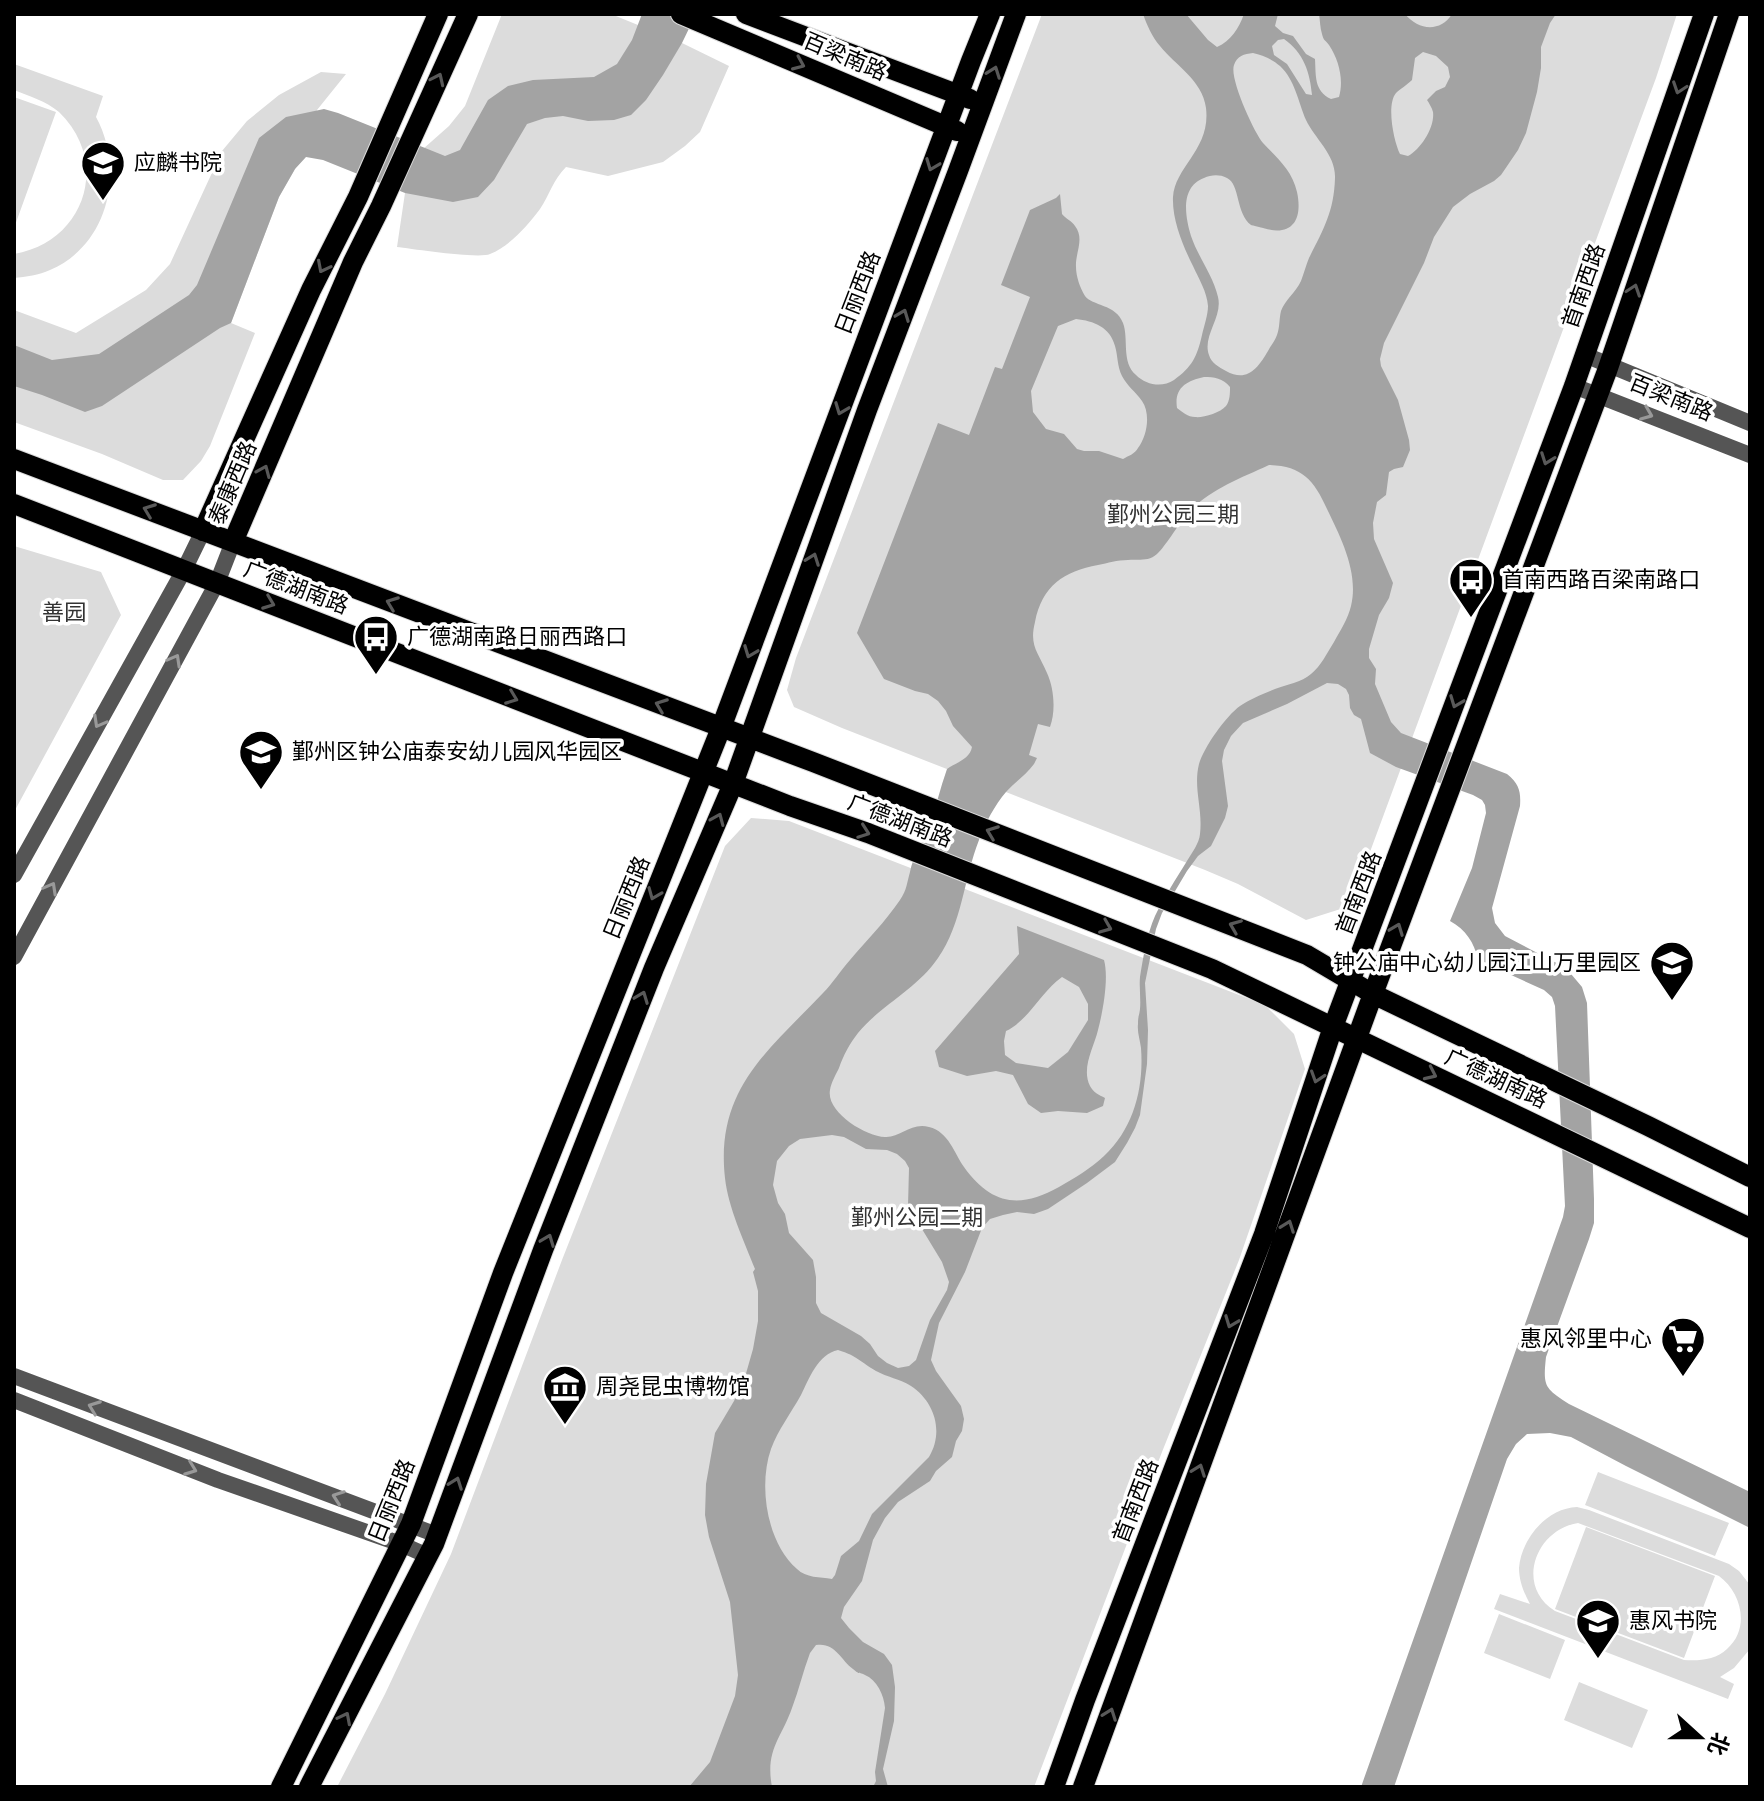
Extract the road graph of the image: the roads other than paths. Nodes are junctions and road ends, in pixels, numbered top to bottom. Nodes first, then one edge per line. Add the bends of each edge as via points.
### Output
1 (438, 14) edge
2 (468, 14) edge
3 (681, 14) edge
4 (746, 14) edge
5 (990, 14) edge
6 (1016, 14) edge
7 (1704, 14) edge
8 (1729, 14) edge
9 (958, 95) junction
10 (982, 104) junction
11 (946, 126) junction
12 (971, 136) junction
13 (1585, 355) junction
14 (1609, 364) junction
15 (1574, 386) junction
16 (1598, 395) junction
17 (1750, 423) edge
18 (1750, 455) edge
19 (14, 459) edge
20 (14, 504) edge
21 (203, 531) junction
22 (233, 542) junction
23 (184, 570) junction
24 (217, 583) junction
25 (721, 728) junction
26 (750, 738) junction
27 (703, 772) junction
28 (733, 784) junction
29 (14, 875) edge
30 (14, 957) edge
31 (1351, 981) junction
32 (1373, 994) junction
33 (1333, 1027) junction
34 (1357, 1039) junction
35 (1750, 1177) edge
36 (1750, 1228) edge
37 (14, 1376) edge
38 (14, 1400) edge
39 (411, 1524) junction
40 (437, 1535) junction
41 (401, 1544) junction
42 (428, 1556) junction
43 (281, 1787) edge
44 (309, 1787) edge
45 (1054, 1787) edge
46 (1084, 1787) edge

1 -> 21 main road, 泰康西路
22 -> 2 main road, 泰康西路 via 353,262
3 -> 11 main road, 百梁南路
4 - 9 main road, 百梁南路
5 - 9 main road, 日丽西路
10 -> 6 main road
7 -> 13 main road, 首南西路
14 -> 8 main road
9 - 10 main road, 百梁南路
9 - 11 main road, 日丽西路
10 - 12 main road
11 - 12 main road, 百梁南路
11 -> 25 main road, 日丽西路
26 -> 12 main road
13 - 14 street, 百梁南路
13 - 15 main road, 首南西路
14 - 16 main road
14 - 17 street, 百梁南路
15 - 16 street, 百梁南路
15 -> 31 main road, 首南西路
16 -> 18 street, 百梁南路
32 -> 16 main road
21 -> 19 main road, 广德湖南路
20 - 23 main road, 广德湖南路
21 - 22 main road, 广德湖南路
21 - 23 street, 泰康西路
22 - 24 street, 泰康西路
25 -> 22 main road, 广德湖南路
23 - 24 main road, 广德湖南路
23 -> 29 street, 泰康西路
24 -> 27 main road, 广德湖南路
30 -> 24 street, 泰康西路
25 - 26 main road, 广德湖南路
25 - 27 main road, 日丽西路
26 - 28 main road
31 -> 26 main road, 广德湖南路 via 1307,955
27 - 28 main road, 广德湖南路
27 -> 39 main road, 日丽西路 via 503,1273
28 -> 33 main road, 广德湖南路 via 1212,969
40 -> 28 main road via 654,968
31 - 32 main road, 广德湖南路
31 - 33 main road, 首南西路
32 - 34 main road
32 - 35 main road, 广德湖南路
33 - 34 main road, 广德湖南路
33 -> 45 main road, 首南西路 via 1264,1234
34 -> 36 main road, 广德湖南路
46 -> 34 main road
39 -> 37 street
38 -> 41 street
39 - 40 street
39 - 41 main road, 日丽西路
40 - 42 main road
41 - 42 street
41 - 43 main road, 日丽西路
44 -> 42 main road

